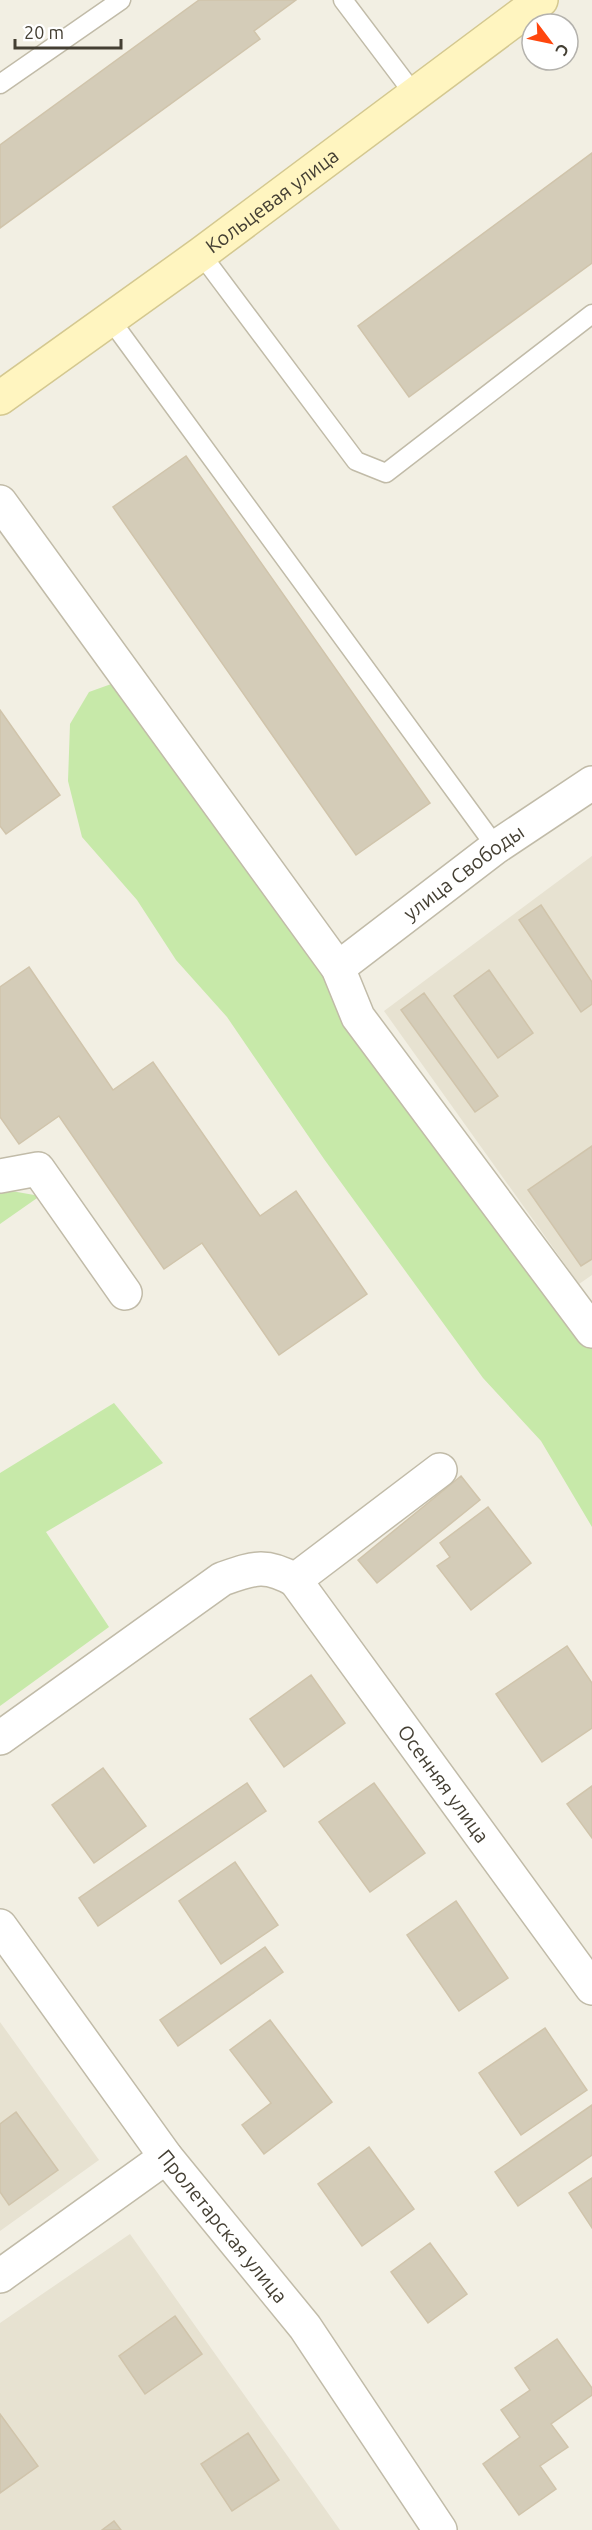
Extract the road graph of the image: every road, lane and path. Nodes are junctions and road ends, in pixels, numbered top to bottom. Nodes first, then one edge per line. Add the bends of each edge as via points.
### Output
1 (122, 0) edge
2 (343, 0) edge
3 (541, 0) edge
4 (0, 84) edge
5 (414, 94) junction
6 (201, 254) junction
7 (592, 314) edge
8 (110, 319) junction
9 (0, 398) edge
10 (0, 502) edge
11 (592, 783) edge
12 (496, 847) junction
13 (338, 968) junction
14 (0, 1176) edge
15 (125, 1293) dead end
16 (592, 1331) edge
17 (440, 1470) dead end
18 (295, 1580) junction
19 (0, 1738) edge
20 (0, 1926) edge
21 (592, 1988) edge
22 (166, 2157) junction
23 (0, 2276) edge
24 (440, 2530) edge

1 - 4 lane
2 - 5 lane
3 - 5 main road, Кольцевая улица
5 - 6 main road, Кольцевая улица
6 - 7 lane via 356,461 386,473
6 - 8 main road, Кольцевая улица
8 - 9 main road, Кольцевая улица
8 - 12 lane
10 - 13 street
11 - 12 street, улица Свободы
12 - 13 street, улица Свободы
13 - 16 street via 358,1017
14 - 15 street via 38,1169
17 - 18 street
18 - 19 street via 276,1569 250,1569 222,1579
18 - 21 street, Осенняя улица
20 - 22 street, Пролетарская улица
22 - 23 street
22 - 24 street, Пролетарская улица via 305,2327

